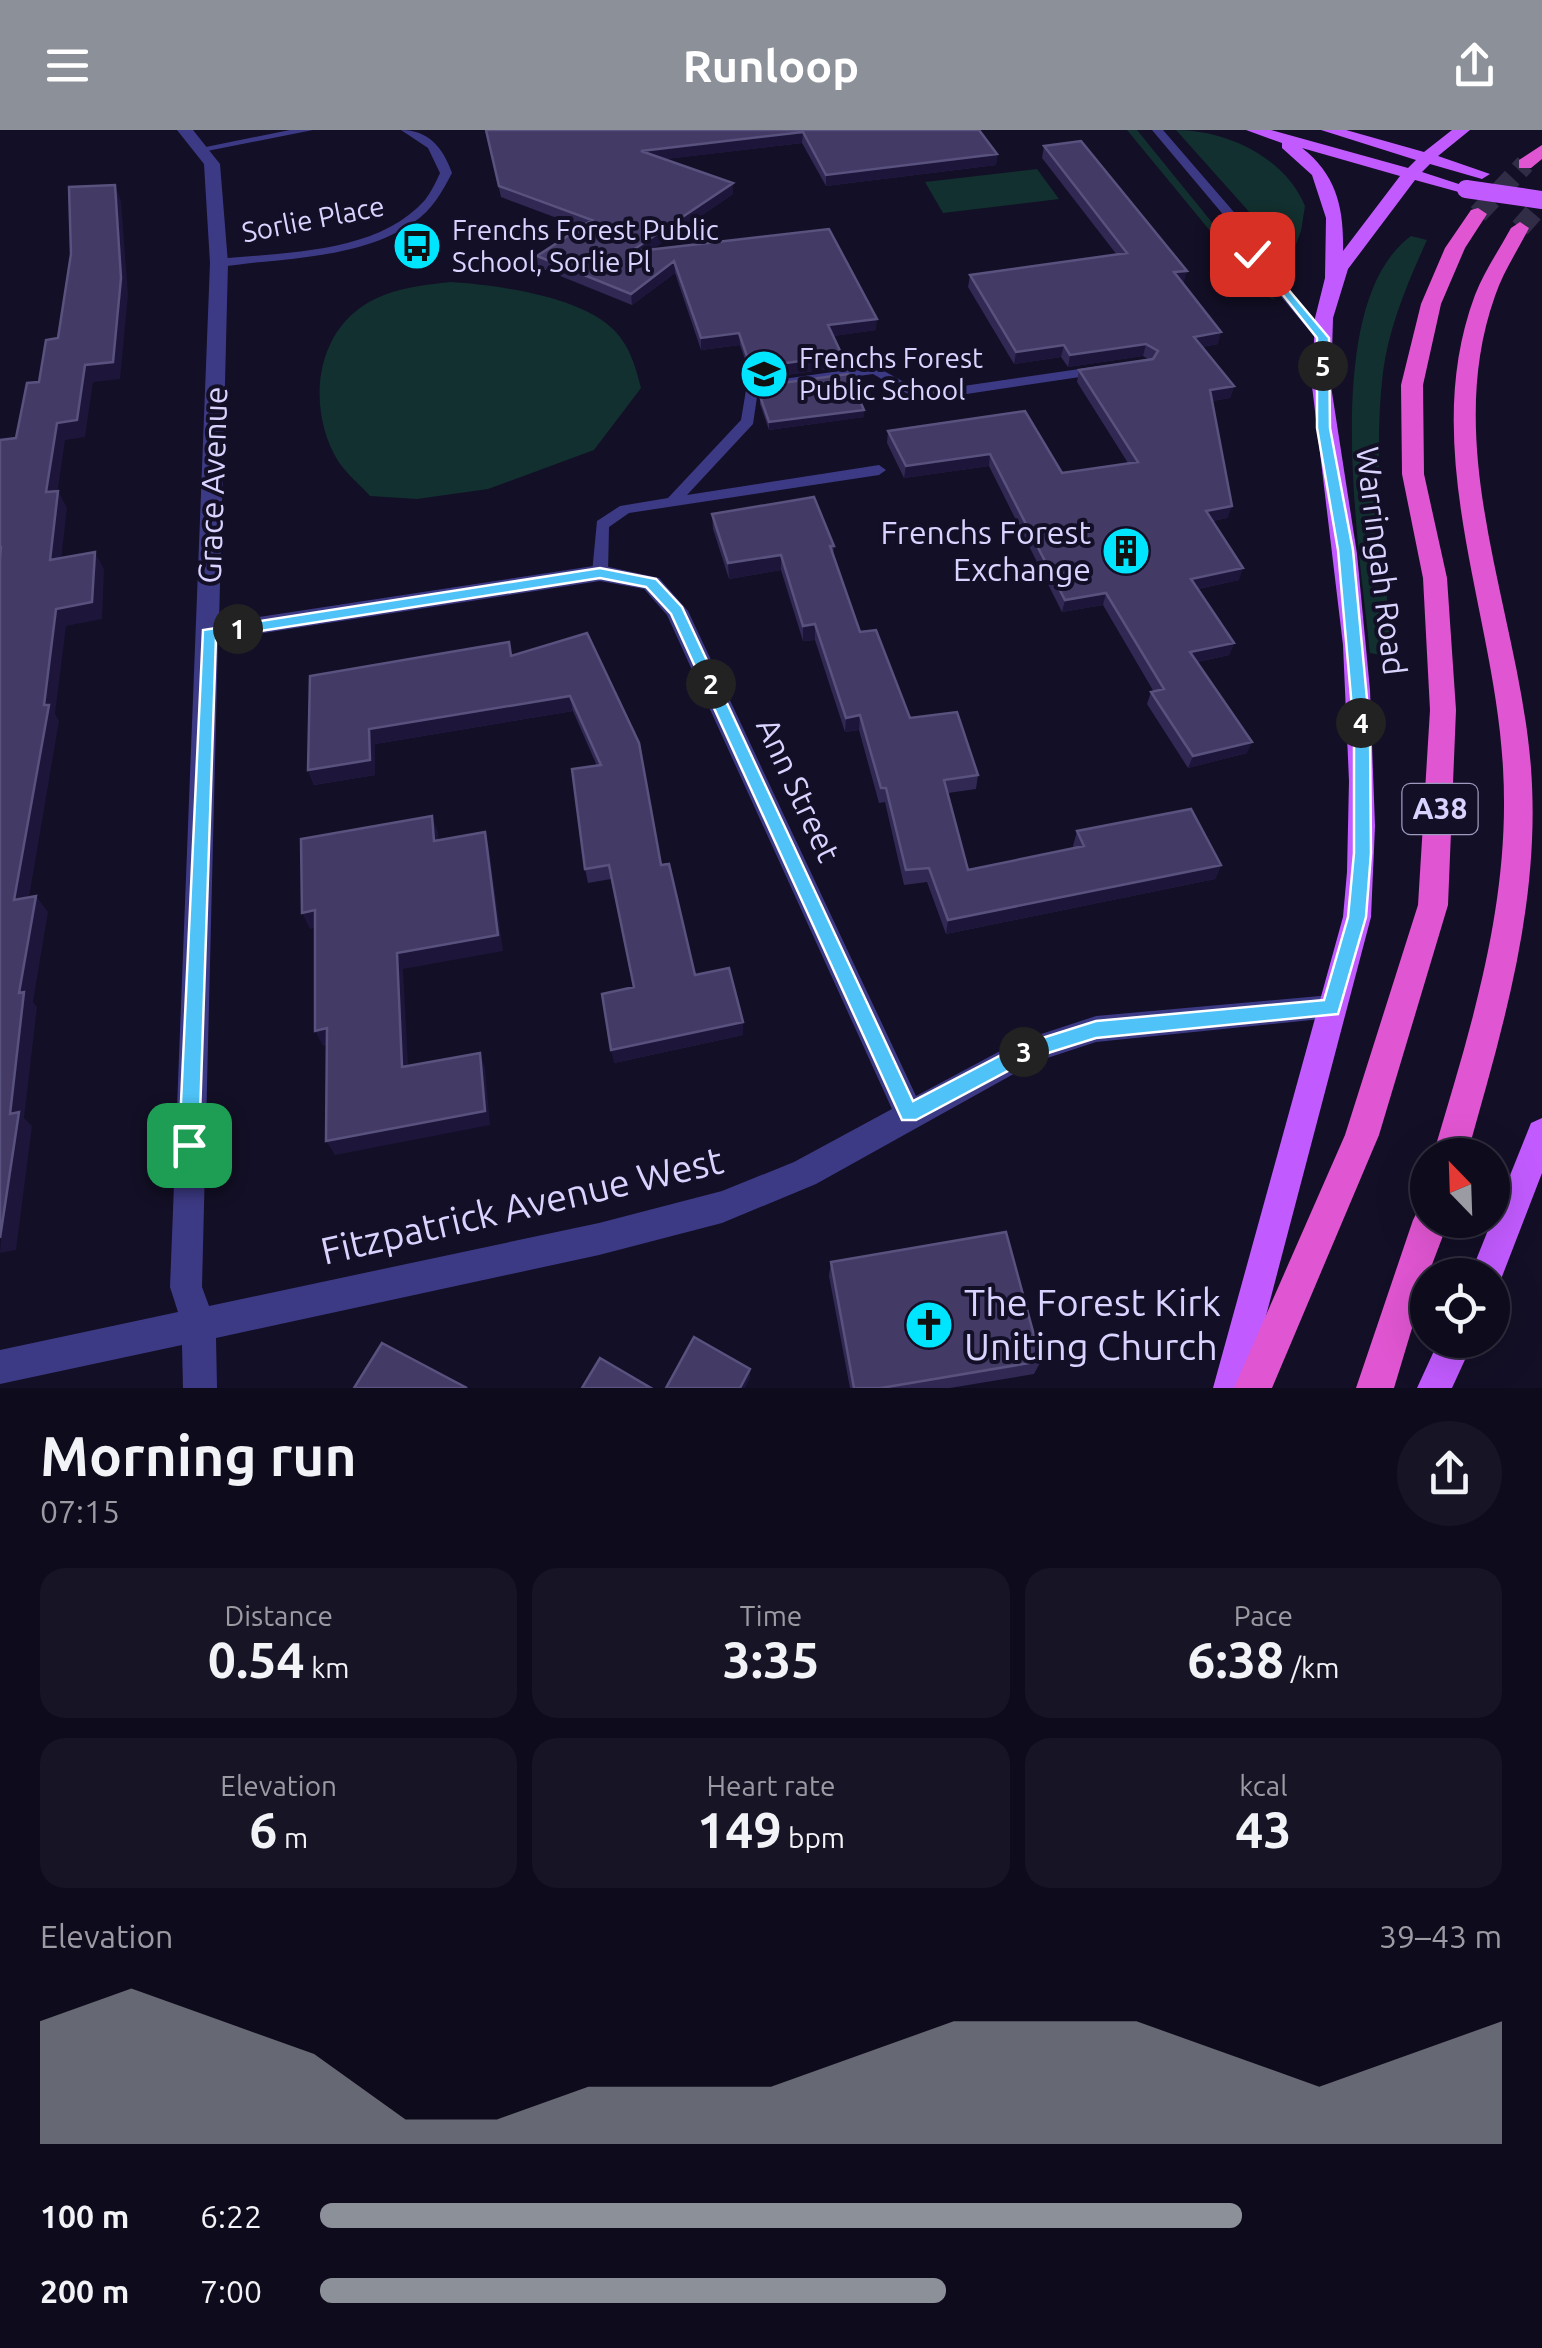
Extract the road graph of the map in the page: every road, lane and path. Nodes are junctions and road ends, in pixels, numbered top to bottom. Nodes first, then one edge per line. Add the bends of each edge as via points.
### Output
1 (184, 130) edge
2 (308, 130) edge
3 (406, 130) edge
4 (1157, 130) edge
5 (1254, 130) edge
6 (1330, 130) edge
7 (1462, 130) edge
8 (1275, 136) junction
9 (202, 149) junction
10 (1542, 150) edge
11 (1427, 156) junction
12 (1525, 164) tunnel mouth
13 (1410, 174) junction
14 (1472, 201) junction
15 (1539, 202) edge
16 (1520, 228) tunnel mouth
17 (219, 263) junction
18 (1333, 279) junction
19 (1323, 338) junction
20 (1125, 367) edge
21 (879, 470) dead end
22 (672, 502) junction
23 (600, 573) junction
24 (208, 634) junction
25 (1332, 1008) junction
26 (909, 1114) junction
27 (1542, 1133) edge
28 (1455, 1138) edge
29 (1426, 1238) edge
30 (1493, 1258) edge
31 (199, 1324) junction
32 (1448, 1358) edge
33 (0, 1367) edge
34 (200, 1388) edge
35 (1230, 1388) edge
36 (1253, 1388) edge
37 (1375, 1388) edge
38 (1434, 1388) edge

1 - 9 street, Grace Avenue
2 - 9 lane
3 - 17 lane, Sorlie Place via 436,149 446,173 418,217 371,239
4 - 19 lane via 1248,236 1252,254
5 - 8 main road
6 - 11 main road
7 - 11 main road, Warringah Road / A38
8 - 13 main road
8 - 18 main road via 1310,161 1330,190 1336,216
9 - 17 street, Grace Avenue via 212,164
10 - 12 highway
11 - 13 main road, Warringah Road / A38
11 - 15 main road, bridge
13 - 14 main road
13 - 18 main road, Warringah Road / A38
14 - 15 main road, bridge
14 - 36 highway, Warringah Road / A38 via 1430,304 1412,385 1414,474 1436,578 1443,710 1433,905 1362,1135
16 - 28 highway, A38 via 1478,306 1462,401 1469,510 1501,642 1517,767 1514,884 1501,973
17 - 24 street, Grace Avenue
18 - 19 main road, Warringah Road / A38
19 - 25 main road, Warringah Road / A38 via 1323,428 1346,550 1362,731 1357,917
20 - 22 lane via 920,397 875,370 752,387 748,421
21 - 22 lane
22 - 23 lane via 625,510 602,525
23 - 24 street, Ann Street
23 - 26 street, Ann Street via 651,582 677,611
24 - 31 street, Grace Avenue via 186,1287
25 - 26 street, Fitzpatrick Avenue West via 1096,1029 1027,1051
25 - 35 main road, Warringah Road / A38
26 - 31 street, Fitzpatrick Avenue West via 805,1173 722,1208
27 - 30 main road
29 - 37 highway
31 - 33 street, Fitzpatrick Avenue West
31 - 34 street, Grace Avenue
32 - 38 main road

